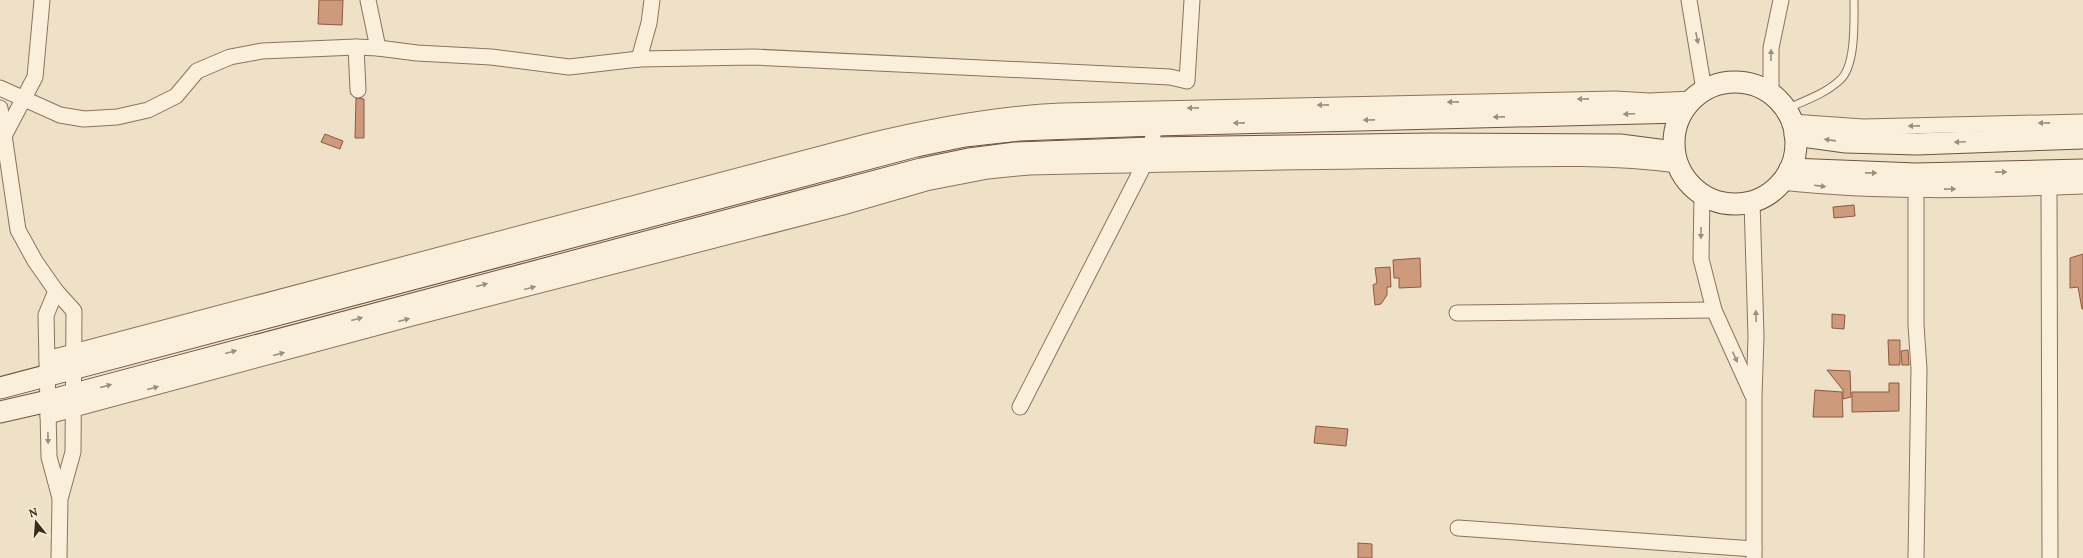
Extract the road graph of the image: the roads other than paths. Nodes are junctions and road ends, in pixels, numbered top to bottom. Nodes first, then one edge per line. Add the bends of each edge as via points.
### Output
1 (42, 0) edge
2 (368, 0) edge
3 (652, 0) edge
4 (1192, 0) edge
5 (1689, 0) edge
6 (1781, 0) edge
7 (1854, 0) edge
8 (356, 47) junction
9 (378, 48) junction
10 (639, 59) junction
11 (0, 88) edge
12 (358, 90) dead end
13 (1771, 94) junction
14 (24, 97) junction
15 (1693, 100) junction
16 (0, 108) edge
17 (1156, 117) junction
18 (1791, 122) junction
19 (2083, 122) edge
20 (4, 136) junction
21 (2083, 138) edge
22 (1147, 156) junction
23 (1676, 158) junction
24 (2083, 170) edge
25 (1786, 175) junction
26 (2083, 186) edge
27 (2050, 187) junction
28 (1916, 189) junction
29 (1702, 194) junction
30 (1752, 201) junction
31 (56, 291) junction
32 (1714, 310) junction
33 (1458, 313) dead end
34 (74, 361) junction
35 (47, 367) junction
36 (0, 388) edge
37 (1754, 397) junction
38 (73, 402) junction
39 (1020, 407) dead end
40 (48, 409) junction
41 (0, 412) edge
42 (60, 499) junction
43 (1458, 528) dead end
44 (1754, 554) edge
45 (59, 558) edge
46 (1916, 558) edge
47 (2050, 558) edge

1 - 14 street via 35,77
2 - 9 street
3 - 10 street via 649,23
4 - 10 street via 1187,81 1170,77 754,57
5 -> 15 street
13 -> 6 street via 1771,48
7 - 18 lane via 1853,53 1841,79 1819,94
8 - 9 street
8 - 12 street
8 - 14 street via 262,51 230,57 196,72 176,96 148,110 117,117 84,119 60,115
9 - 10 street via 491,57 570,67
11 - 14 street
13 - 15 main road via 1755,86 1738,82 1715,85
13 - 18 main road
14 - 20 street
15 -> 17 main road
15 - 23 main road via 1675,131
16 - 20 street
17 - 22 street
17 - 34 main road via 965,136 916,146
19 -> 18 street via 1863,127
21 -> 18 main road via 1917,144 1846,142
18 - 25 main road via 1795,152
20 - 31 street via 18,230
22 - 23 main road via 1432,144 1612,145 1651,148
38 -> 22 main road via 921,169 1016,153
22 - 39 street
23 - 29 main road via 1687,181
25 -> 24 main road
25 -> 28 street via 1828,187
25 - 30 main road via 1773,190
26 - 27 street
28 -> 27 street
27 - 47 street
28 - 46 street via 1916,325 1919,369
29 - 30 main road via 1726,203
29 -> 32 street via 1701,259
37 -> 30 street via 1756,336
31 - 34 street via 74,311
31 - 35 street via 46,315
32 - 33 street
32 -> 37 street
34 - 35 main road
34 - 38 street
35 - 36 main road
35 - 40 street
37 - 44 street
38 - 40 main road
38 - 42 street via 73,452
40 - 41 main road
40 -> 42 street via 49,457
42 - 45 street
43 - 44 street

